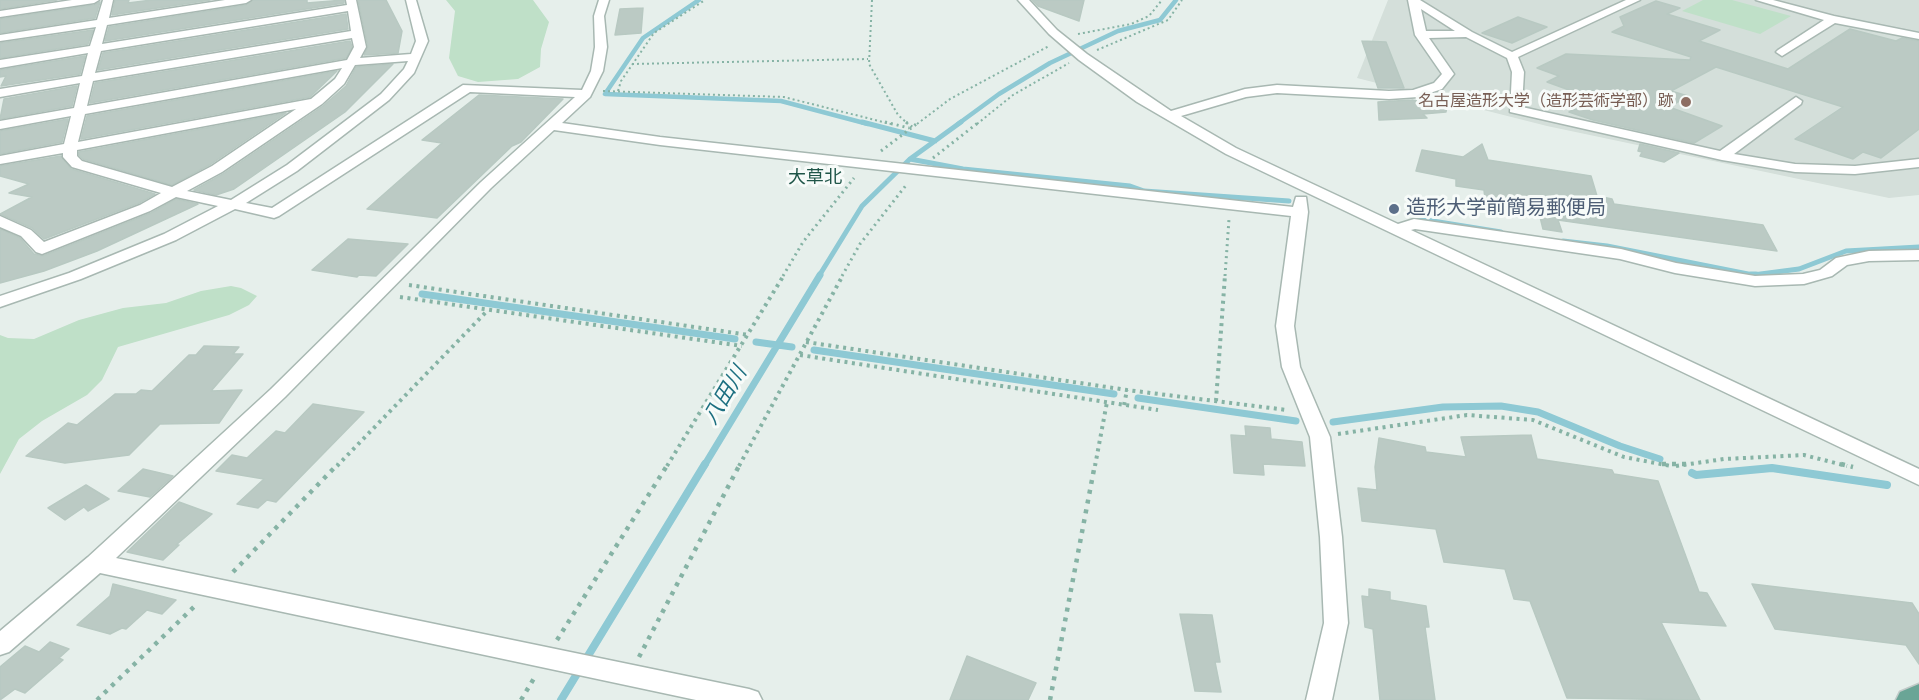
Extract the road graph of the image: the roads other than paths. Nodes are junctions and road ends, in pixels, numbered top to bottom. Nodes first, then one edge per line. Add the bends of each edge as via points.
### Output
1 (94, 0) edge
2 (108, 0) edge
3 (246, 0) edge
4 (411, 0) edge
5 (604, 0) edge
6 (1023, 0) edge
7 (1413, 0) edge
8 (1635, 0) edge
9 (1761, 0) edge
10 (352, 4) edge
11 (0, 14) edge
12 (1833, 19) junction
13 (103, 22) junction
14 (359, 33) junction
15 (1468, 34) junction
16 (1420, 35) junction
17 (1919, 36) edge
18 (0, 38) edge
19 (96, 48) junction
20 (1782, 52) dead end
21 (1512, 56) junction
22 (417, 57) junction
23 (353, 62) junction
24 (0, 64) edge
25 (90, 78) junction
26 (0, 93) edge
27 (586, 94) junction
28 (317, 101) junction
29 (1796, 101) dead end
30 (81, 111) junction
31 (1171, 116) junction
32 (0, 125) edge
33 (552, 126) junction
34 (70, 147) junction
35 (1722, 156) junction
36 (0, 160) edge
37 (1919, 163) edge
38 (1303, 187) junction
39 (176, 193) junction
40 (234, 204) junction
41 (1300, 212) junction
42 (0, 221) edge
43 (1395, 231) junction
44 (1919, 255) edge
45 (0, 302) edge
46 (1919, 478) edge
47 (96, 563) junction
48 (0, 645) edge
49 (1919, 695) edge
50 (749, 700) edge
51 (1319, 700) edge
52 (1909, 700) edge

1 - 11 street
2 - 13 street
3 - 13 street
4 - 22 street via 422,41
5 - 27 street via 599,16 601,47 597,71
6 - 31 street via 1083,57
7 - 15 street
7 - 16 street
8 - 21 street
9 - 12 street
10 - 14 street
10 - 19 street
12 - 17 street
12 - 20 street
13 - 18 street
13 - 19 street
14 - 23 street via 360,47
14 - 25 street
15 - 16 street
15 - 21 street
16 - 31 street via 1448,74 1438,86 1414,94 1277,89 1245,93
19 - 24 street
19 - 25 street
21 - 35 street via 1518,72 1515,109
22 - 23 street
22 - 40 street via 410,70 378,102 292,168
23 - 28 street via 340,81
23 - 30 street
25 - 26 street
25 - 30 street
27 - 33 street
27 - 40 street via 467,88 274,213
28 - 34 street
28 - 39 street
29 - 35 street
30 - 32 street
30 - 34 street
31 - 38 street
33 - 41 street
33 - 47 street via 486,185 278,393
34 - 36 street
34 - 39 street via 70,157 77,164
35 - 37 street via 1795,168 1855,170
38 - 41 street
38 - 43 street
39 - 40 street
39 - 42 street via 42,249 26,233
40 - 45 street via 125,256
41 - 51 street via 1285,326 1291,367 1320,437 1336,623
43 - 44 street via 1414,224 1621,254 1755,282 1804,279 1826,273 1842,261 1869,256
43 - 46 street
47 - 48 street
47 - 50 street
49 - 52 main road

